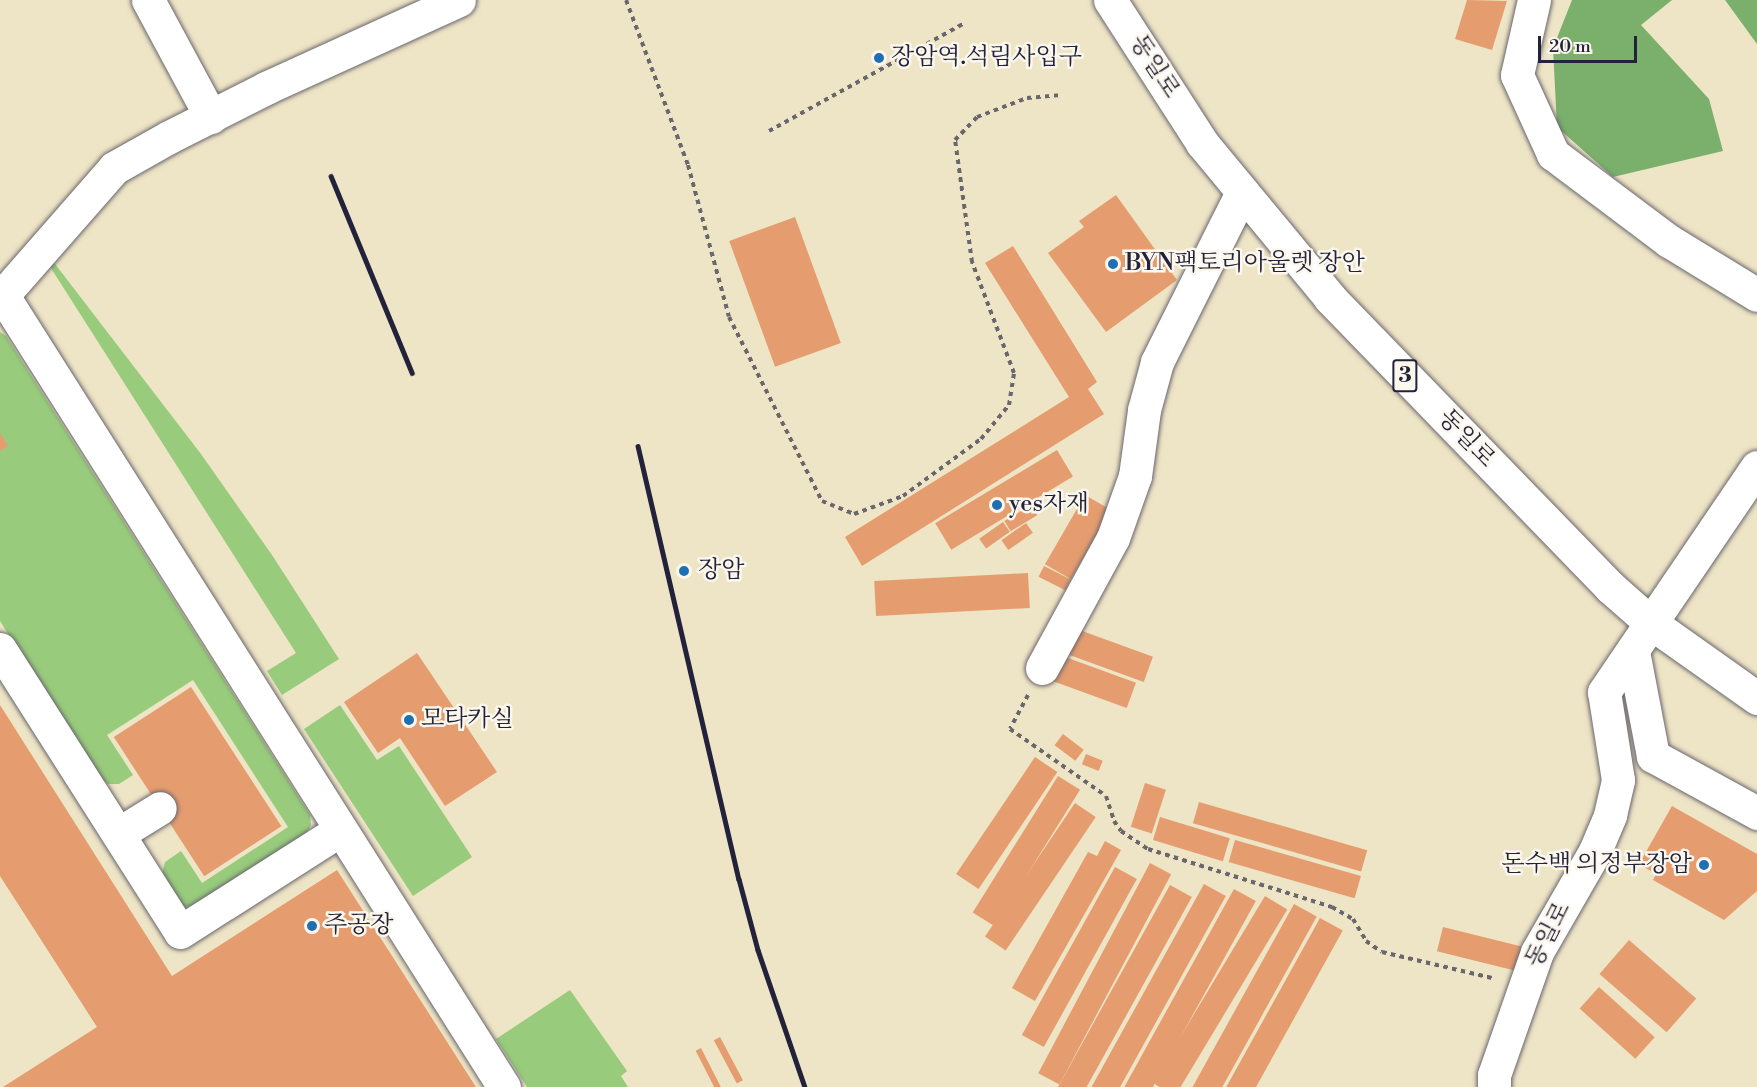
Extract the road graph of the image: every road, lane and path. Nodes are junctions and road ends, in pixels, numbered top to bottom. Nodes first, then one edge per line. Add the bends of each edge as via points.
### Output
1 (148, 0) edge
2 (459, 0) edge
3 (626, 0) edge
4 (1110, 0) edge
5 (1534, 0) edge
6 (965, 23) dead end
7 (1060, 96) dead end
8 (211, 117) junction
9 (769, 131) dead end
10 (1242, 192) junction
11 (2, 293) edge
12 (1757, 295) edge
13 (1757, 467) edge
14 (1651, 623) junction
15 (0, 649) edge
16 (1633, 651) junction
17 (1042, 668) joint
18 (1757, 698) edge
19 (160, 808) dead end
20 (1757, 813) edge
21 (340, 830) junction
22 (118, 834) junction
23 (1525, 986) junction
24 (504, 1087) edge
25 (1494, 1087) edge

1 - 8 street
2 - 8 street
3 - 7 path via 688,165 729,317 822,501 854,514 903,496 981,439 1009,405 1014,373 972,262 955,140 977,117 1027,98
4 - 10 street, 동일로 / 3 via 1202,143
5 - 12 street via 1516,75 1553,154 1669,241
6 - 9 path
8 - 11 street via 114,168
10 - 14 street, 동일로 / 3 via 1330,298 1553,530
10 - 17 street via 1157,362 1144,410 1135,476 1113,538
11 - 21 street
13 - 14 street, 동일로
14 - 16 street, 동일로
14 - 18 street, 동일로 / 3
15 - 22 street
16 - 20 street via 1653,756
16 - 23 street, 동일로 via 1604,692 1618,780 1610,815 1595,852 1537,952
17 - 23 path via 1010,729 1106,796 1121,831 1148,849 1332,907 1353,919 1366,941 1382,952
19 - 22 street
21 - 22 street via 180,932
21 - 24 street
23 - 25 street, 동일로 via 1494,1075

